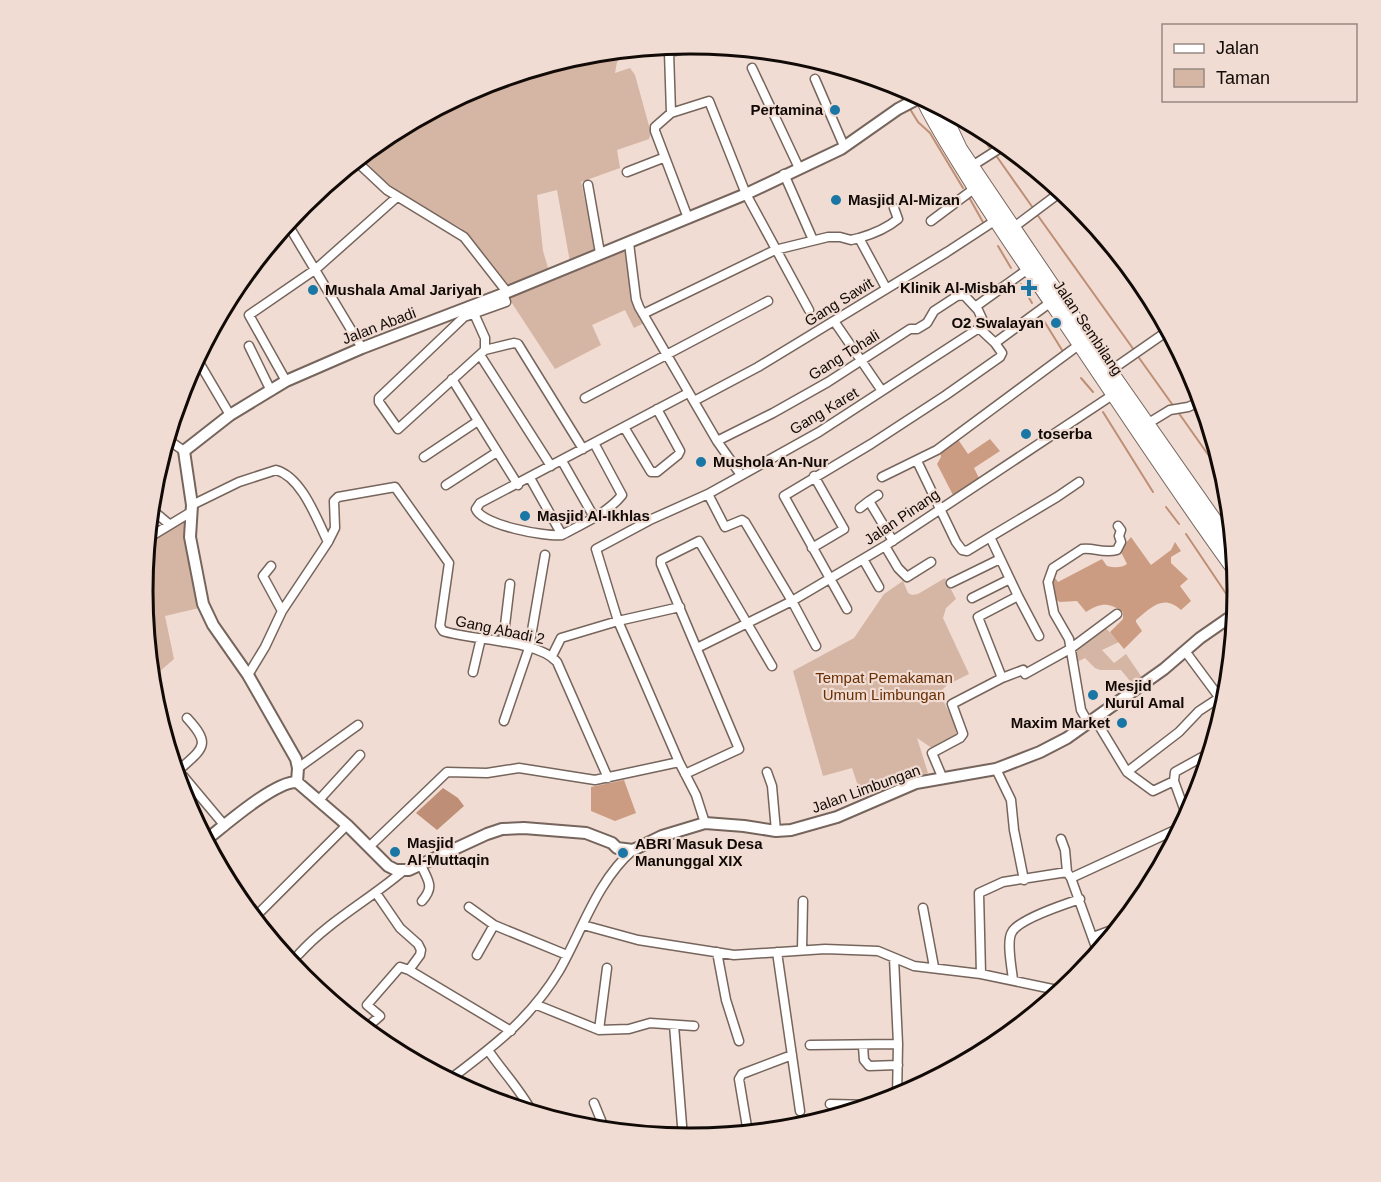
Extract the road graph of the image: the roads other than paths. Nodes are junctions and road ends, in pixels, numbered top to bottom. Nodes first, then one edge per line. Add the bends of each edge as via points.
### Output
1 (669, 55) edge
2 (752, 68) dead end
3 (815, 79) dead end
4 (912, 102) edge
5 (925, 108) edge
6 (671, 113) junction
7 (946, 119) edge
8 (844, 146) junction
9 (996, 150) edge
10 (663, 158) junction
11 (972, 166) junction
12 (362, 167) edge
13 (799, 168) junction
14 (627, 172) dead end
15 (784, 174) junction
16 (588, 184) dead end
17 (975, 188) junction
18 (746, 194) junction
19 (1055, 196) edge
20 (398, 197) junction
21 (894, 208) dead end
22 (688, 218) junction
23 (996, 220) junction
24 (931, 221) dead end
25 (1014, 227) junction
26 (292, 231) edge
27 (859, 238) junction
28 (813, 240) junction
29 (629, 243) junction
30 (775, 250) junction
31 (600, 253) junction
32 (315, 269) junction
33 (1028, 269) junction
34 (886, 288) junction
35 (505, 296) junction
36 (768, 301) dead end
37 (1051, 302) junction
38 (975, 307) junction
39 (472, 309) junction
40 (809, 310) dead end
41 (643, 314) junction
42 (834, 321) junction
43 (979, 328) junction
44 (1162, 335) edge
45 (995, 343) junction
46 (1080, 345) junction
47 (249, 346) dead end
48 (362, 348) junction
49 (482, 352) junction
50 (666, 356) junction
51 (861, 360) junction
52 (202, 368) edge
53 (1110, 371) junction
54 (452, 379) junction
55 (286, 381) junction
56 (271, 391) junction
57 (882, 392) junction
58 (688, 393) junction
59 (1114, 394) junction
60 (585, 398) dead end
61 (694, 401) junction
62 (1194, 404) edge
63 (657, 409) junction
64 (230, 415) junction
65 (478, 422) junction
66 (1147, 424) junction
67 (624, 427) junction
68 (717, 441) junction
69 (174, 444) edge
70 (594, 444) junction
71 (583, 449) junction
72 (184, 451) junction
73 (497, 452) junction
74 (424, 457) dead end
75 (562, 461) junction
76 (917, 461) junction
77 (551, 466) junction
78 (741, 475) junction
79 (814, 476) junction
80 (882, 477) dead end
81 (530, 478) junction
82 (1079, 482) dead end
83 (446, 485) dead end
84 (518, 485) junction
85 (708, 494) junction
86 (878, 495) dead end
87 (869, 501) junction
88 (860, 508) dead end
89 (940, 508) junction
90 (191, 509) junction
91 (159, 516) edge
92 (594, 517) junction
93 (169, 524) junction
94 (1118, 526) dead end
95 (157, 531) edge
96 (562, 535) junction
97 (1224, 535) edge
98 (990, 537) junction
99 (328, 542) junction
100 (889, 544) junction
101 (812, 548) junction
102 (545, 555) dead end
103 (1226, 558) edge
104 (863, 559) junction
105 (1000, 559) junction
106 (931, 562) dead end
107 (270, 566) dead end
108 (829, 579) junction
109 (1010, 579) junction
110 (951, 583) dead end
111 (510, 584) dead end
112 (879, 587) dead end
113 (1018, 596) junction
114 (972, 598) dead end
115 (792, 601) junction
116 (680, 606) junction
117 (847, 609) dead end
118 (282, 611) junction
119 (1117, 614) dead end
120 (1226, 620) edge
121 (618, 621) junction
122 (747, 623) junction
123 (1039, 636) dead end
124 (481, 638) junction
125 (503, 642) junction
126 (816, 646) dead end
127 (529, 648) junction
128 (697, 648) junction
129 (1070, 649) junction
130 (1185, 651) junction
131 (552, 656) junction
132 (772, 666) dead end
133 (473, 672) dead end
134 (248, 675) junction
135 (1002, 678) junction
136 (1217, 695) edge
137 (1215, 704) edge
138 (187, 718) dead end
139 (504, 722) dead end
140 (1092, 722) junction
141 (358, 725) dead end
142 (360, 755) dead end
143 (1201, 758) edge
144 (679, 762) junction
145 (182, 763) edge
146 (298, 768) junction
147 (996, 769) junction
148 (767, 772) dead end
149 (1127, 772) junction
150 (685, 774) junction
151 (608, 778) junction
152 (943, 779) junction
153 (1174, 781) junction
154 (189, 782) edge
155 (297, 782) junction
156 (319, 800) junction
157 (1183, 806) edge
158 (705, 823) junction
159 (347, 825) junction
160 (225, 826) junction
161 (776, 831) junction
162 (1170, 832) edge
163 (212, 835) edge
164 (1061, 839) dead end
165 (370, 846) junction
166 (617, 848) junction
167 (633, 850) junction
168 (622, 860) junction
169 (421, 865) junction
170 (403, 871) junction
171 (1069, 875) junction
172 (1024, 880) junction
173 (376, 893) junction
174 (1080, 899) junction
175 (422, 901) dead end
176 (803, 901) dead end
177 (469, 907) dead end
178 (923, 908) dead end
179 (260, 912) edge
180 (494, 925) junction
181 (583, 925) junction
182 (1104, 933) edge
183 (1093, 937) junction
184 (1095, 944) edge
185 (802, 950) junction
186 (717, 952) junction
187 (777, 952) junction
188 (299, 954) dead end
189 (477, 955) dead end
190 (567, 955) junction
191 (894, 958) junction
192 (607, 968) dead end
193 (934, 968) junction
194 (404, 969) junction
195 (981, 974) junction
196 (1013, 980) junction
197 (1052, 989) edge
198 (537, 1005) junction
199 (373, 1023) edge
200 (674, 1025) junction
201 (694, 1026) dead end
202 (599, 1030) junction
203 (511, 1031) junction
204 (739, 1041) dead end
205 (898, 1044) junction
206 (810, 1045) dead end
207 (863, 1046) junction
208 (488, 1050) junction
209 (792, 1055) junction
210 (898, 1065) junction
211 (456, 1074) edge
212 (897, 1086) edge
213 (527, 1103) edge
214 (594, 1103) dead end
215 (830, 1104) dead end
216 (848, 1104) edge
217 (800, 1111) dead end
218 (601, 1120) edge
219 (747, 1125) edge
220 (682, 1128) edge

1 - 6 street
2 - 13 street
3 - 8 street
4 - 8 street, Jalan Abadi
5 - 17 main road, Jalan Sembilang
6 - 10 street via 655,127
6 - 18 street via 709,101
7 - 11 main road, Jalan Sembilang
8 - 13 street, Jalan Abadi
9 - 11 street
10 - 14 street
10 - 22 street
11 - 25 main road, Jalan Sembilang
12 - 20 street
13 - 15 street, Jalan Abadi
15 - 18 street, Jalan Abadi
15 - 28 street
16 - 31 street
17 - 23 main road, Jalan Sembilang
17 - 24 street
18 - 22 street, Jalan Abadi
18 - 30 street
19 - 25 street
20 - 32 street
20 - 35 street via 464,237
21 - 27 street via 898,219
22 - 29 street, Jalan Abadi
23 - 33 main road, Jalan Sembilang
23 - 34 street, Gang Sawit
25 - 53 main road, Jalan Sembilang
26 - 32 street
27 - 28 street
27 - 34 street
28 - 30 street
29 - 31 street, Jalan Abadi
29 - 41 street via 636,299
30 - 40 street
30 - 41 street
31 - 35 street, Jalan Abadi
32 - 48 street
32 - 55 street via 249,315
33 - 37 main road, Jalan Sembilang
33 - 38 street
34 - 42 street, Gang Sawit
35 - 39 street, Jalan Abadi
36 - 50 street
37 - 45 street
37 - 46 main road, Jalan Sembilang
38 - 43 street via 984,323
38 - 51 street, Gang Tohali via 964,295 957,296 934,311 927,323 910,329
39 - 48 street, Jalan Abadi
39 - 49 street via 484,338
39 - 54 street via 379,402 398,429
41 - 50 street
42 - 51 street
42 - 61 street, Gang Sawit via 758,368
43 - 45 street
43 - 57 street, Gang Karet
44 - 53 street
45 - 79 street via 1002,353 1000,357 871,444
46 - 59 main road, Jalan Sembilang
46 - 76 street
47 - 56 street
48 - 55 street, Jalan Abadi
49 - 54 street
49 - 71 street via 518,344
49 - 77 street
50 - 58 street
50 - 60 street
51 - 57 street
51 - 68 street, Gang Tohali via 773,413
52 - 64 street
53 - 66 main road, Jalan Sembilang
54 - 65 street
55 - 56 street, Jalan Abadi
56 - 64 street, Jalan Abadi
57 - 78 street, Gang Karet
58 - 61 street
58 - 63 street
59 - 89 street, Jalan Pinang
59 - 103 main road, Jalan Sembilang
61 - 68 street
62 - 66 street via 1170,410
63 - 67 street
63 - 67 street via 680,451 657,472 651,472
64 - 72 street, Jalan Abadi
65 - 73 street
65 - 74 street
66 - 97 main road, Jalan Sembilang
67 - 70 street
68 - 78 street
69 - 72 street
70 - 71 street
70 - 92 street via 622,495
71 - 75 street
72 - 90 street
73 - 83 street
73 - 84 street
75 - 77 street
75 - 92 street
76 - 80 street
76 - 89 street
77 - 81 street
78 - 85 street, Gang Karet
79 - 101 street via 784,496
79 - 101 street via 844,529
81 - 84 street
81 - 96 street
82 - 98 street
84 - 96 street via 480,504 477,513 518,529
85 - 115 street via 725,527 745,522
85 - 121 street, Gang Karet via 596,549
86 - 87 street
87 - 88 street
87 - 100 street
89 - 98 street via 962,550 972,549
89 - 100 street, Jalan Pinang
90 - 93 street
90 - 99 street via 239,482 276,470 287,474 305,497
90 - 134 street via 189,537 203,604
91 - 93 street
92 - 96 street
93 - 95 street
94 - 129 street via 1121,542 1117,550 1082,549 1050,573 1048,589 1054,613
98 - 105 street
99 - 118 street, Gang Abadi 2
99 - 124 street, Gang Abadi 2 via 335,528 334,501 338,497 395,487 449,563 440,626 443,631
100 - 104 street, Jalan Pinang
100 - 106 street via 898,568 908,577
101 - 108 street
102 - 127 street
104 - 108 street, Jalan Pinang
104 - 112 street
105 - 109 street
105 - 110 street
107 - 118 street via 263,576
108 - 115 street, Jalan Pinang
108 - 117 street
109 - 113 street
109 - 114 street
111 - 125 street
113 - 123 street
113 - 135 street via 978,617
115 - 122 street, Jalan Pinang
115 - 126 street
116 - 121 street
116 - 122 street via 661,564 665,557 699,541
116 - 128 street
118 - 134 street, Gang Abadi 2
119 - 129 street
120 - 130 street, Jalan Limbungan
121 - 131 street via 561,638
121 - 144 street
122 - 128 street, Jalan Pinang
122 - 132 street
124 - 125 street, Gang Abadi 2
124 - 133 street
125 - 127 street, Gang Abadi 2
127 - 131 street, Gang Abadi 2
127 - 139 street
128 - 150 street via 739,749
129 - 135 street via 1025,674 1023,670
129 - 140 street via 1081,710
130 - 136 street
130 - 140 street, Jalan Limbungan
131 - 151 street, Gang Abadi 2
134 - 146 street
135 - 152 street via 952,704 963,734 932,753
137 - 149 street via 1199,711 1179,732
138 - 145 street via 200,732 202,745 197,754
140 - 147 street, Jalan Limbungan via 1052,746
140 - 149 street
141 - 146 street
142 - 156 street
143 - 153 street via 1175,772
144 - 150 street
144 - 151 street
146 - 155 street
147 - 152 street, Jalan Limbungan
147 - 172 street via 1011,800
148 - 161 street
149 - 153 street via 1154,791
150 - 158 street
151 - 165 street via 595,780 519,768 447,772
152 - 161 street, Jalan Limbungan via 916,783 815,824
153 - 157 street
154 - 160 street
155 - 156 street
155 - 160 street via 279,787
156 - 159 street
158 - 161 street, Jalan Limbungan
158 - 167 street, Jalan Limbungan
159 - 165 street
159 - 179 street
160 - 163 street
162 - 171 street
164 - 171 street
165 - 170 street via 392,868
166 - 167 street
166 - 168 street
166 - 169 street via 586,833 513,829 487,834
167 - 168 street
168 - 181 street
169 - 170 street
169 - 175 street via 430,887
170 - 173 street
171 - 172 street
171 - 174 street
172 - 195 street via 1002,882 979,893
173 - 188 street via 316,935
173 - 194 street via 421,950 420,956
174 - 183 street
174 - 196 street via 1052,908 1012,932
176 - 185 street
177 - 180 street
178 - 193 street
180 - 189 street
180 - 190 street
181 - 186 street via 638,940
181 - 190 street
182 - 183 street
183 - 184 street
185 - 187 street
185 - 191 street via 878,951
186 - 187 street
186 - 204 street
187 - 209 street
190 - 198 street
191 - 193 street
191 - 205 street
192 - 202 street
193 - 195 street
194 - 199 street via 367,1005 380,1016
194 - 203 street
195 - 196 street
196 - 197 street
198 - 202 street
198 - 203 street
200 - 201 street
200 - 202 street via 650,1023 629,1029
200 - 220 street
203 - 208 street
205 - 207 street
205 - 210 street
206 - 207 street
207 - 210 street via 864,1060 869,1066
208 - 211 street
208 - 213 street
209 - 217 street
209 - 219 street via 742,1074 739,1079
210 - 212 street
214 - 218 street
215 - 216 street

